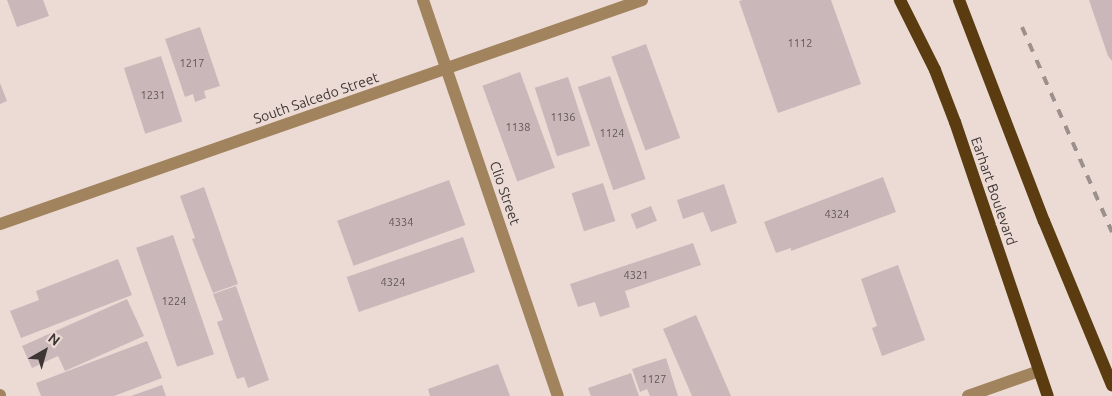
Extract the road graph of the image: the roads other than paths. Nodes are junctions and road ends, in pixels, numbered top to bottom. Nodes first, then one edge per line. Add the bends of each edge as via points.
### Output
1 (422, 0) edge
2 (642, 0) edge
3 (900, 0) edge
4 (959, 0) edge
5 (447, 69) junction
6 (0, 224) edge
7 (1039, 371) junction
8 (1112, 385) edge
9 (558, 396) edge
10 (968, 396) edge
11 (1048, 396) edge

1 - 5 street, Clio Street
2 - 5 street, South Salcedo Street
3 - 7 main road, Earhart Boulevard via 935,70 955,122
4 - 8 main road via 1044,221
5 - 6 street, South Salcedo Street
5 - 9 street, Clio Street
7 - 10 street
7 - 11 main road, Earhart Boulevard

